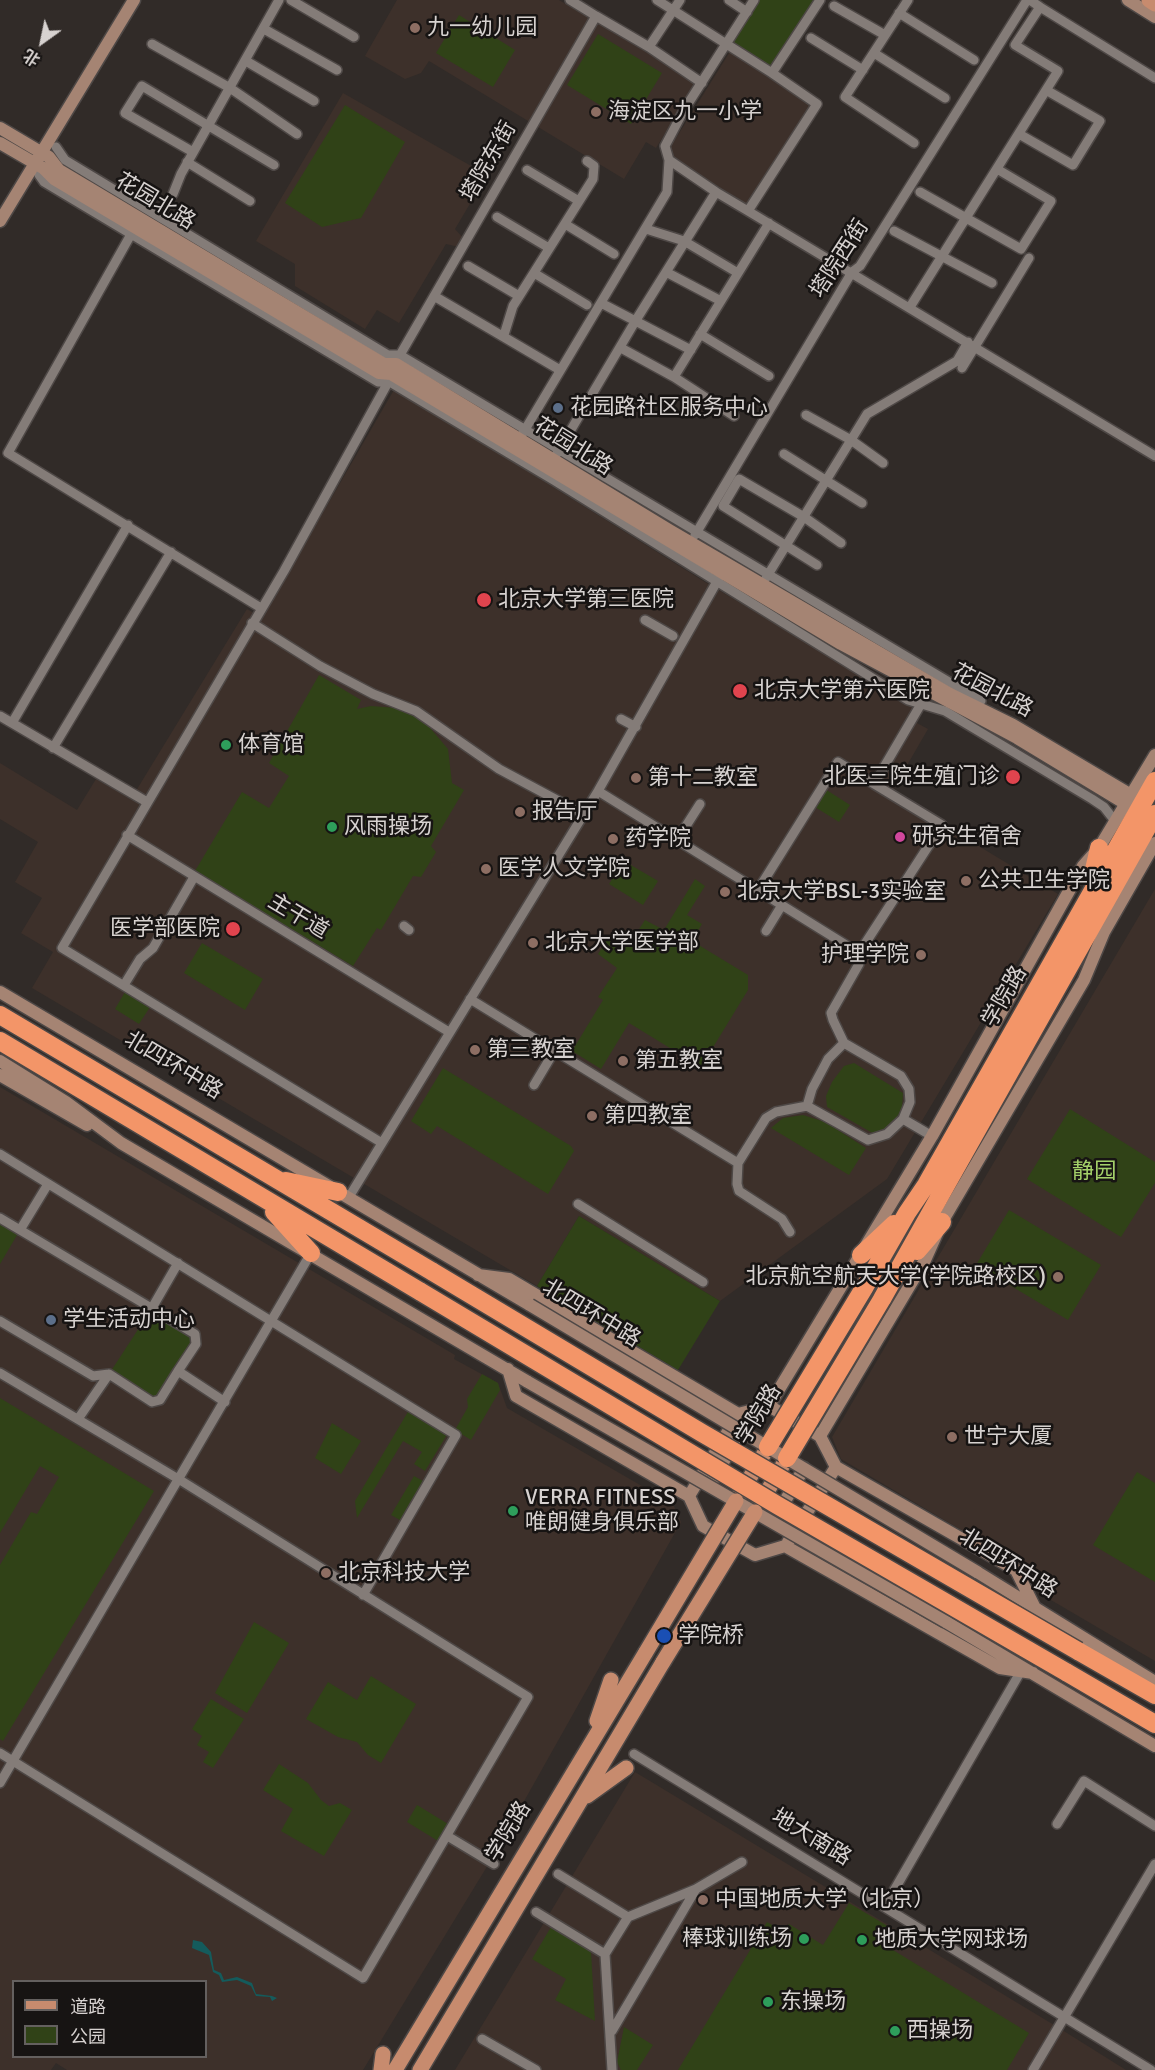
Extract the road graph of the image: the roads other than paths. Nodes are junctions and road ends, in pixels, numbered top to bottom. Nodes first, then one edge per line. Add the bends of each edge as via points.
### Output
1 (134, 0) edge
2 (279, 0) edge
3 (291, 0) edge
4 (570, 0) edge
5 (657, 0) edge
6 (680, 0) edge
7 (729, 0) edge
8 (754, 0) edge
9 (820, 0) edge
10 (908, 0) edge
11 (1029, 0) edge
12 (1128, 0) edge
13 (1149, 0) edge
14 (1155, 4) edge
15 (834, 6) dead end
16 (1040, 7) junction
17 (673, 10) junction
18 (747, 12) junction
19 (899, 13) junction
20 (596, 16) junction
21 (1155, 17) edge
22 (264, 29) junction
23 (885, 35) junction
24 (354, 37) dead end
25 (811, 38) dead end
26 (152, 44) dead end
27 (726, 45) junction
28 (649, 47) junction
29 (874, 53) junction
30 (974, 60) dead end
31 (246, 61) junction
32 (337, 70) dead end
33 (863, 70) junction
34 (772, 73) junction
35 (1155, 78) edge
36 (702, 83) junction
37 (230, 88) junction
38 (1046, 90) junction
39 (945, 98) dead end
40 (314, 101) dead end
41 (208, 125) junction
42 (0, 128) edge
43 (297, 134) dead end
44 (1019, 134) junction
45 (0, 143) edge
46 (914, 143) dead end
47 (56, 147) dead end
48 (193, 152) junction
49 (37, 157) junction
50 (669, 160) junction
51 (587, 161) dead end
52 (187, 162) junction
53 (274, 165) dead end
54 (997, 169) junction
55 (527, 170) dead end
56 (39, 175) dead end
57 (716, 192) junction
58 (920, 192) dead end
59 (173, 194) dead end
60 (250, 201) dead end
61 (579, 201) junction
62 (748, 211) junction
63 (497, 217) dead end
64 (966, 218) junction
65 (0, 221) edge
66 (769, 223) junction
67 (565, 224) junction
68 (646, 229) junction
69 (132, 230) junction
70 (894, 231) dead end
71 (684, 241) junction
72 (549, 248) junction
73 (614, 254) dead end
74 (943, 255) junction
75 (1029, 258) dead end
76 (468, 266) dead end
77 (666, 272) junction
78 (852, 272) junction
79 (534, 273) junction
80 (738, 273) junction
81 (992, 283) dead end
82 (434, 296) junction
83 (519, 296) junction
84 (721, 301) junction
85 (601, 303) junction
86 (587, 305) dead end
87 (910, 308) junction
88 (636, 320) junction
89 (700, 334) junction
90 (504, 335) junction
91 (972, 345) junction
92 (621, 348) junction
93 (691, 350) junction
94 (962, 368) dead end
95 (394, 369) junction
96 (560, 370) junction
97 (769, 376) dead end
98 (674, 377) junction
99 (806, 415) dead end
100 (734, 416) dead end
101 (522, 434) junction
102 (851, 440) junction
103 (784, 454) dead end
104 (556, 455) junction
105 (1155, 456) edge
106 (883, 463) dead end
107 (827, 479) junction
108 (862, 503) dead end
109 (804, 517) junction
110 (128, 525) junction
111 (694, 537) junction
112 (841, 543) dead end
113 (786, 546) junction
114 (171, 552) junction
115 (817, 565) dead end
116 (720, 578) junction
117 (766, 579) junction
118 (261, 608) junction
119 (645, 620) dead end
120 (252, 623) junction
121 (673, 636) dead end
122 (981, 701) dead end
123 (921, 704) junction
124 (0, 716) edge
125 (621, 719) dead end
126 (12, 723) junction
127 (636, 727) junction
128 (53, 748) junction
129 (1155, 754) edge
130 (1155, 780) edge
131 (874, 784) junction
132 (598, 791) junction
133 (1128, 800) junction
134 (147, 802) junction
135 (700, 804) dead end
136 (583, 814) junction
137 (1155, 814) edge
138 (1115, 821) junction
139 (127, 836) junction
140 (677, 840) junction
141 (1155, 843) edge
142 (1099, 848) junction
143 (194, 877) junction
144 (758, 890) junction
145 (1090, 892) junction
146 (181, 905) dead end
147 (782, 905) junction
148 (766, 931) dead end
149 (157, 945) dead end
150 (859, 953) junction
151 (124, 985) junction
152 (0, 992) edge
153 (470, 999) junction
154 (0, 1015) edge
155 (449, 1032) junction
156 (0, 1041) edge
157 (844, 1043) junction
158 (555, 1050) junction
159 (0, 1062) edge
160 (0, 1075) edge
161 (534, 1085) dead end
162 (807, 1106) junction
163 (903, 1119) junction
164 (932, 1136) junction
165 (121, 1143) junction
166 (382, 1143) junction
167 (0, 1154) edge
168 (738, 1163) junction
169 (273, 1179) junction
170 (48, 1184) junction
171 (344, 1195) junction
172 (260, 1198) junction
173 (578, 1204) dead end
174 (906, 1213) junction
175 (0, 1218) edge
176 (942, 1222) junction
177 (20, 1230) junction
178 (790, 1232) dead end
179 (311, 1253) junction
180 (861, 1255) junction
181 (178, 1263) junction
182 (478, 1275) junction
183 (895, 1278) junction
184 (703, 1282) dead end
185 (152, 1308) junction
186 (273, 1320) junction
187 (0, 1321) edge
188 (508, 1369) junction
189 (178, 1371) junction
190 (0, 1373) edge
191 (109, 1374) junction
192 (225, 1402) junction
193 (769, 1406) junction
194 (738, 1414) junction
195 (78, 1419) junction
196 (741, 1431) junction
197 (820, 1436) junction
198 (768, 1447) junction
199 (787, 1458) junction
200 (837, 1467) junction
201 (804, 1468) junction
202 (180, 1480) junction
203 (710, 1485) junction
204 (689, 1496) junction
205 (736, 1501) junction
206 (755, 1512) junction
207 (773, 1522) junction
208 (786, 1546) junction
209 (363, 1594) junction
210 (1036, 1610) junction
211 (1027, 1672) junction
212 (611, 1680) dead end
213 (1155, 1682) edge
214 (1155, 1695) edge
215 (1155, 1724) edge
216 (1155, 1746) edge
217 (589, 1747) junction
218 (0, 1753) edge
219 (13, 1761) junction
220 (630, 1761) joint
221 (0, 1783) edge
222 (580, 1801) junction
223 (1057, 1824) dead end
224 (1155, 1826) edge
225 (449, 1836) junction
226 (742, 1862) dead end
227 (494, 1864) dead end
228 (1155, 1864) edge
229 (558, 1874) dead end
230 (696, 1889) junction
231 (885, 1906) junction
232 (536, 1912) dead end
233 (628, 1917) junction
234 (605, 1954) junction
235 (1065, 2017) junction
236 (612, 2031) junction
237 (482, 2039) dead end
238 (383, 2054) dead end
239 (381, 2070) edge
240 (395, 2070) edge
241 (420, 2070) edge
242 (536, 2070) edge
243 (612, 2070) edge
244 (1033, 2070) edge
245 (1152, 2070) edge

1 - 49 street
2 - 22 street
3 - 24 street
4 - 20 street
5 - 17 street
6 - 17 street
7 - 18 street
8 - 18 street
9 - 34 street
10 - 19 street
11 - 16 street
11 - 78 street, 塔院西街 via 860,266
12 - 21 street
13 - 14 main road
15 - 23 street
16 - 35 street
16 - 38 street via 1015,45 1058,71
17 - 27 street
17 - 28 street
18 - 27 street
19 - 23 street
19 - 30 street
20 - 28 street
20 - 82 street, 塔院东街
22 - 31 street
22 - 32 street
23 - 29 street
25 - 33 street
26 - 37 street
27 - 34 street
27 - 36 street
28 - 36 street
29 - 33 street
29 - 39 street
31 - 37 street
31 - 40 street
33 - 46 street via 845,98
34 - 62 street via 817,104
36 - 50 street via 665,146
37 - 41 street
37 - 43 street
38 - 44 street
38 - 44 street via 1100,121 1073,165
41 - 48 street
41 - 48 street via 142,86 125,113
41 - 53 street
42 - 49 street, 花园北路
44 - 54 street
45 - 49 street, 花园北路
47 - 95 street via 65,160 388,355
48 - 52 street
49 - 65 street
49 - 69 street, 花园北路 via 54,179
49 - 95 street, 花园北路
50 - 57 street
50 - 68 street via 667,192
51 - 61 street via 594,166 593,179
52 - 59 street
52 - 60 street
54 - 64 street
54 - 64 street via 1051,201 1021,249
55 - 61 street
56 - 69 street via 44,182
57 - 62 street
57 - 71 street
58 - 64 street
61 - 67 street
62 - 66 street
63 - 72 street
64 - 74 street
66 - 78 street
66 - 80 street
67 - 72 street
67 - 73 street
68 - 71 street
68 - 85 street
69 - 95 street, 花园北路 via 379,373
69 - 110 street via 9,453
70 - 74 street
71 - 77 street
71 - 80 street
72 - 79 street
74 - 81 street
74 - 87 street
75 - 91 street
76 - 83 street
77 - 84 street
77 - 88 street
78 - 87 street
78 - 111 street, 塔院西街
79 - 83 street
79 - 86 street
80 - 84 street
82 - 90 street
82 - 95 street, 塔院东街
83 - 90 street
84 - 89 street
85 - 88 street
85 - 96 street
87 - 91 street
88 - 92 street
88 - 93 street
89 - 93 street
89 - 97 street
90 - 96 street
91 - 94 street
91 - 102 street via 957,361 867,414
91 - 105 street
92 - 98 street
92 - 104 street
93 - 98 street
95 - 101 street, 花园北路
95 - 116 street, 花园北路
95 - 118 street, 塔院东街
96 - 101 street
98 - 100 street
99 - 102 street
101 - 104 street, 花园北路
102 - 106 street
102 - 107 street
103 - 107 street
104 - 111 street, 花园北路
107 - 108 street
107 - 109 street
109 - 112 street
109 - 113 street
109 - 113 street via 739,479 723,506
110 - 114 street
110 - 126 street
111 - 117 street, 花园北路
113 - 115 street
113 - 117 street
114 - 118 street
114 - 128 street
116 - 123 street via 908,700
116 - 127 street
116 - 133 street, 花园北路
117 - 122 street
117 - 133 street, 花园北路 via 950,694 1013,725
118 - 120 street, 塔院东街
119 - 121 street
120 - 134 street, 塔院东街
120 - 136 street via 320,666 416,711 499,769
123 - 131 street
123 - 138 street via 945,711 1098,803
124 - 126 street
125 - 127 street
126 - 128 street
127 - 132 street
128 - 134 street
129 - 133 street, 学院路
130 - 145 highway, 学院路
131 - 144 street via 838,762
131 - 150 street via 942,825
132 - 136 street
132 - 140 street
133 - 138 street, 学院路
134 - 139 street, 塔院东街
135 - 140 street
136 - 153 street
137 - 183 highway, 学院路
138 - 142 street, 学院路
139 - 143 street, 主干道
139 - 151 street, 塔院东街 via 62,948
140 - 144 street
141 - 176 street via 1104,932 1084,980
142 - 145 highway
142 - 164 street, 学院路 via 1083,866
143 - 151 street via 153,948
143 - 155 street, 主干道
144 - 147 street
145 - 174 highway, 学院路 via 932,1175
146 - 149 street
147 - 148 street
147 - 150 street
150 - 157 street via 859,964 831,1013
151 - 166 street
152 - 171 street, 北四环中路
153 - 155 street
153 - 158 street
154 - 169 highway, 北四环中路
155 - 166 street
156 - 172 highway
157 - 162 street via 828,1059
157 - 163 street via 901,1076 909,1089 910,1102
158 - 161 street
158 - 168 street
159 - 165 street via 66,1102
160 - 165 street
162 - 163 street via 868,1140 887,1134
162 - 168 street via 766,1118
163 - 164 street
164 - 180 street, 学院路
165 - 179 street
166 - 171 street
167 - 170 street
168 - 178 street via 739,1191 783,1219
169 - 171 highway
169 - 214 highway, 北四环中路, bridge
170 - 177 street
170 - 181 street
171 - 182 street, 北四环中路
172 - 179 highway
172 - 215 highway, bridge
173 - 184 street
174 - 180 highway
174 - 198 highway, 学院路, bridge
175 - 177 street
176 - 183 highway
176 - 197 street via 925,1260
177 - 185 street
179 - 186 street
179 - 188 street
180 - 193 street, 学院路
181 - 185 street
181 - 186 street
182 - 194 street via 509,1279
182 - 196 street, 北四环中路, bridge
183 - 199 highway, 学院路, bridge
185 - 189 street via 195,1334 196,1344
186 - 192 street
186 - 209 street via 456,1435
187 - 191 street via 93,1376
188 - 203 street, bridge
188 - 204 street via 516,1396
189 - 191 street via 160,1400 152,1402
189 - 192 street
190 - 195 street
191 - 195 street
192 - 202 street
193 - 194 street
193 - 197 street
194 - 204 street
195 - 202 street
196 - 198 street, 北四环中路, bridge
196 - 203 street, bridge
197 - 200 street
198 - 199 street, 北四环中路, bridge
198 - 205 main road, 学院路, bridge
199 - 201 street, 北四环中路, bridge
199 - 206 main road, 学院路, bridge
200 - 208 street
200 - 210 street via 1016,1570
201 - 207 street, bridge
201 - 210 street, 北四环中路, bridge
202 - 209 street
202 - 219 street
203 - 205 street, bridge
204 - 208 street via 703,1526 755,1555
205 - 206 street, bridge
205 - 217 main road, 学院路, bridge
206 - 207 street, bridge
206 - 222 main road, 学院路, bridge
207 - 211 street, bridge
208 - 211 street via 1000,1668
209 - 225 street via 528,1697
210 - 213 street, 北四环中路
211 - 216 street
211 - 231 street
212 - 217 main road
217 - 240 main road, 学院路
218 - 219 street
219 - 221 street
219 - 225 street via 363,1978
220 - 222 main road
220 - 231 street, 地大南路
222 - 241 main road, 学院路
223 - 224 street via 1084,1781
225 - 227 street
226 - 230 street
228 - 235 street
229 - 233 street
230 - 233 street
230 - 236 street
231 - 235 street, 地大南路
232 - 234 street
233 - 234 street
234 - 236 street
235 - 244 street
235 - 245 street, 地大南路
236 - 243 street
237 - 242 street
238 - 239 main road

